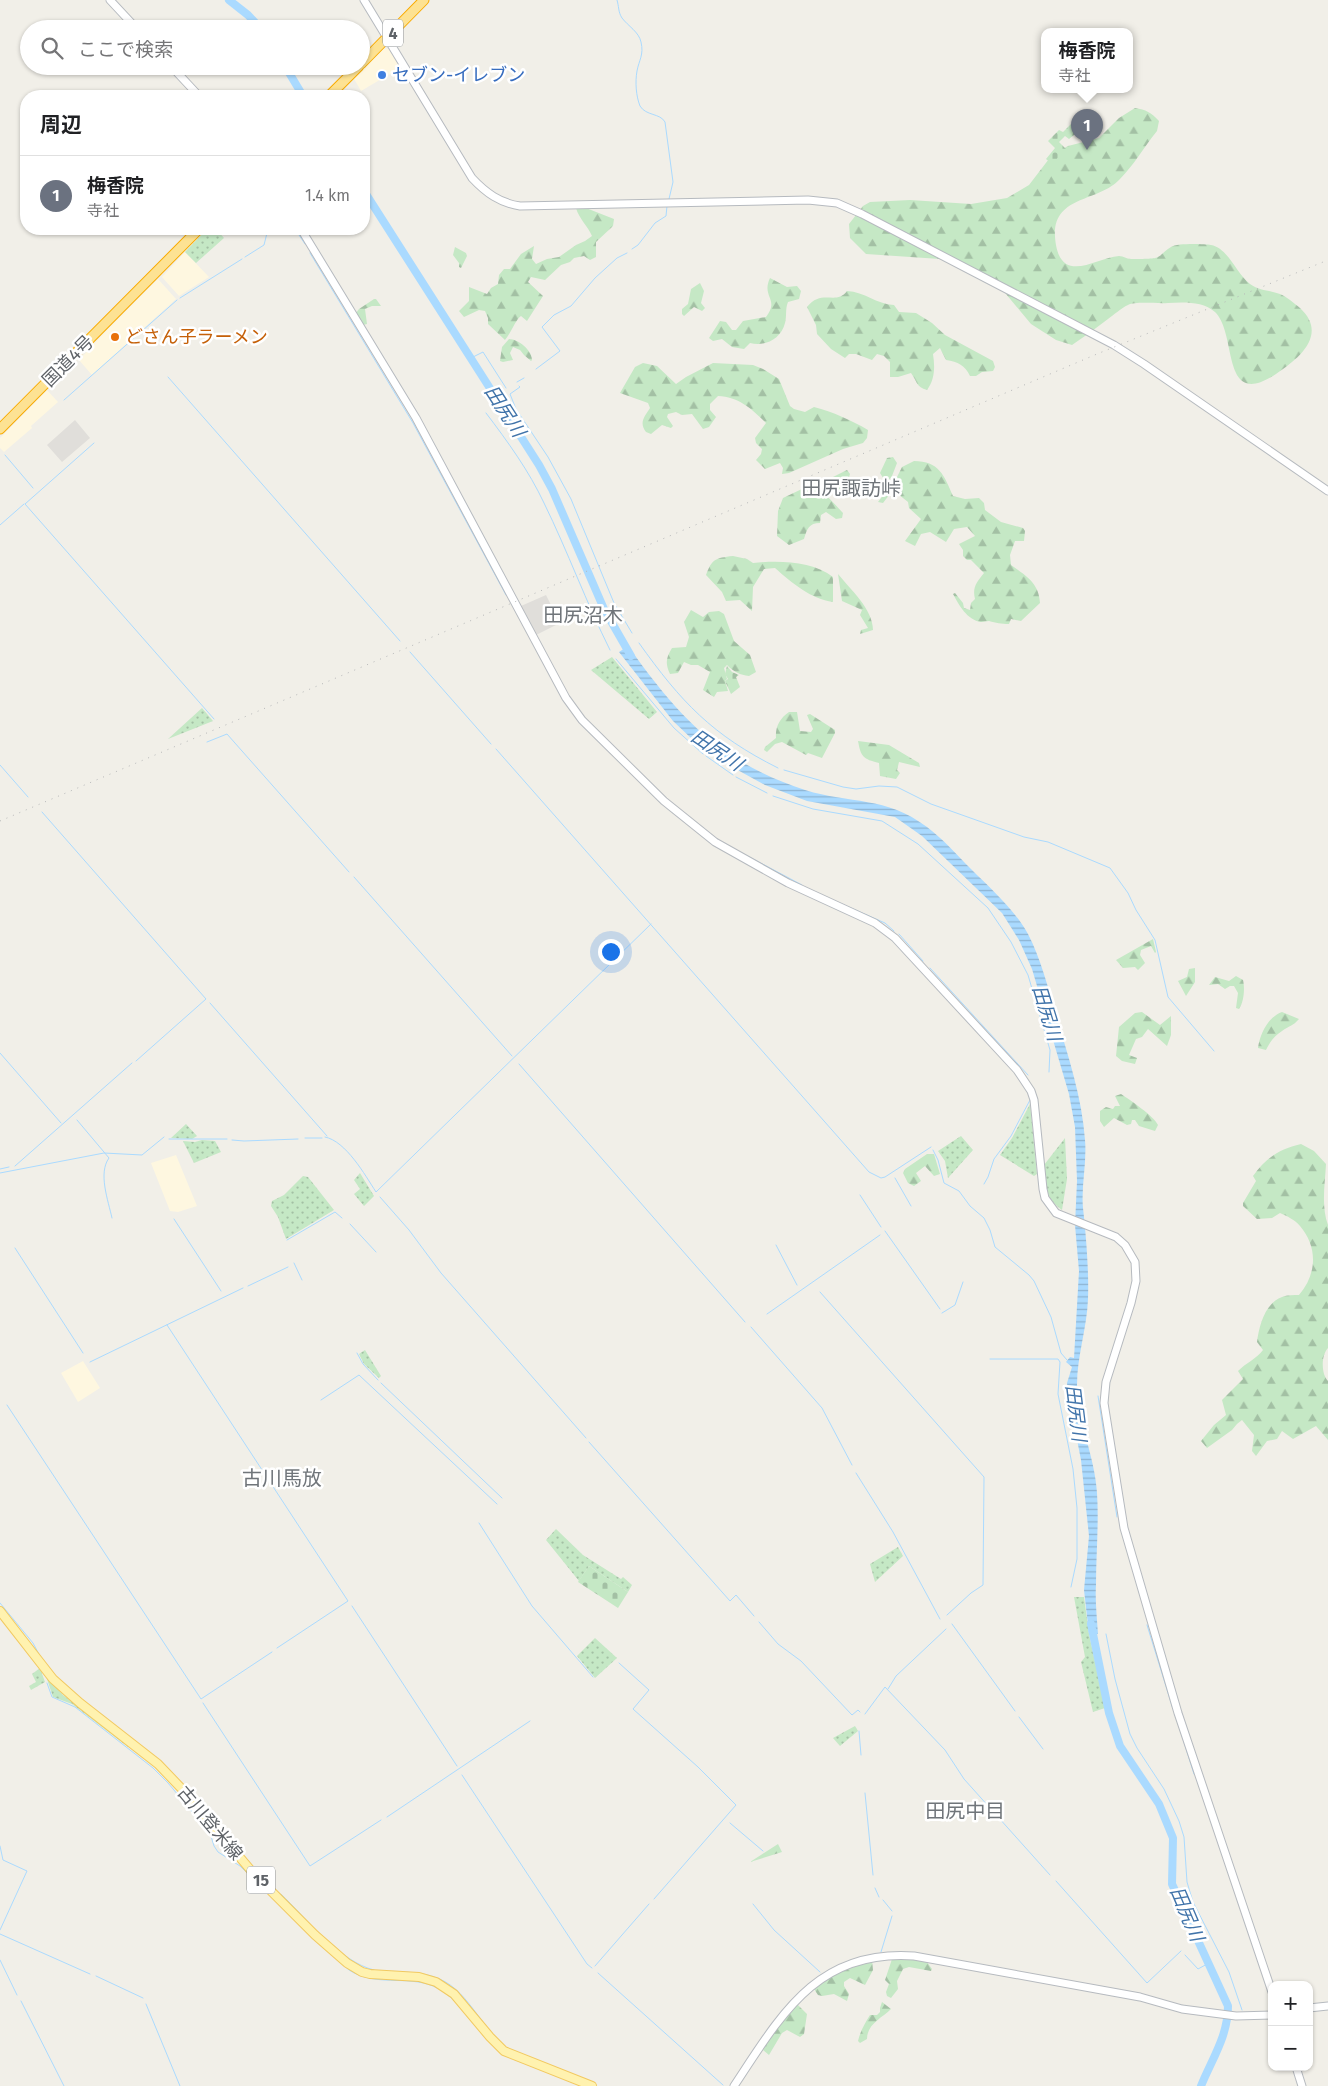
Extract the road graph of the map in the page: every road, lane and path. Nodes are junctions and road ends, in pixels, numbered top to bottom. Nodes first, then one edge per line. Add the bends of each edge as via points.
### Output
1 (110, 0) edge
2 (364, 0) edge
3 (424, 0) edge
4 (129, 20) edge
5 (387, 39) junction
6 (370, 55) edge
7 (179, 75) edge
8 (350, 75) edge
9 (193, 90) edge
10 (335, 90) edge
11 (194, 235) edge
12 (305, 235) edge
13 (0, 429) edge
14 (1328, 491) edge
15 (0, 1611) edge
16 (1268, 1981) edge
17 (1328, 2006) edge
18 (1313, 2008) edge
19 (1268, 2015) edge
20 (1297, 2071) edge
21 (591, 2086) edge
22 (734, 2086) edge
23 (1302, 2086) edge

1 - 4 street
2 - 5 street
3 - 5 highway, 4
5 - 6 highway, 4
5 - 14 street via 472,178 499,200 520,206 808,200 843,205 1114,346
7 - 9 street
8 - 10 highway, 4
11 - 13 highway, 国道4号
12 - 16 street via 416,418 572,708 653,790 715,842 788,884 875,923 895,938 1023,1078 1034,1100 1045,1198 1056,1213 1116,1237 1125,1244 1135,1262 1132,1303 1108,1375 1104,1403 1124,1528 1178,1712
15 - 21 main road, 古川登米線 / 15 via 53,1679 158,1764 254,1874 347,1963 370,1974 419,1977 436,1982 454,1994 504,2051
17 - 18 street
19 - 22 street via 1236,2016 1182,2009 1140,1997 914,1956 878,1956 831,1972 801,1994
20 - 23 street

